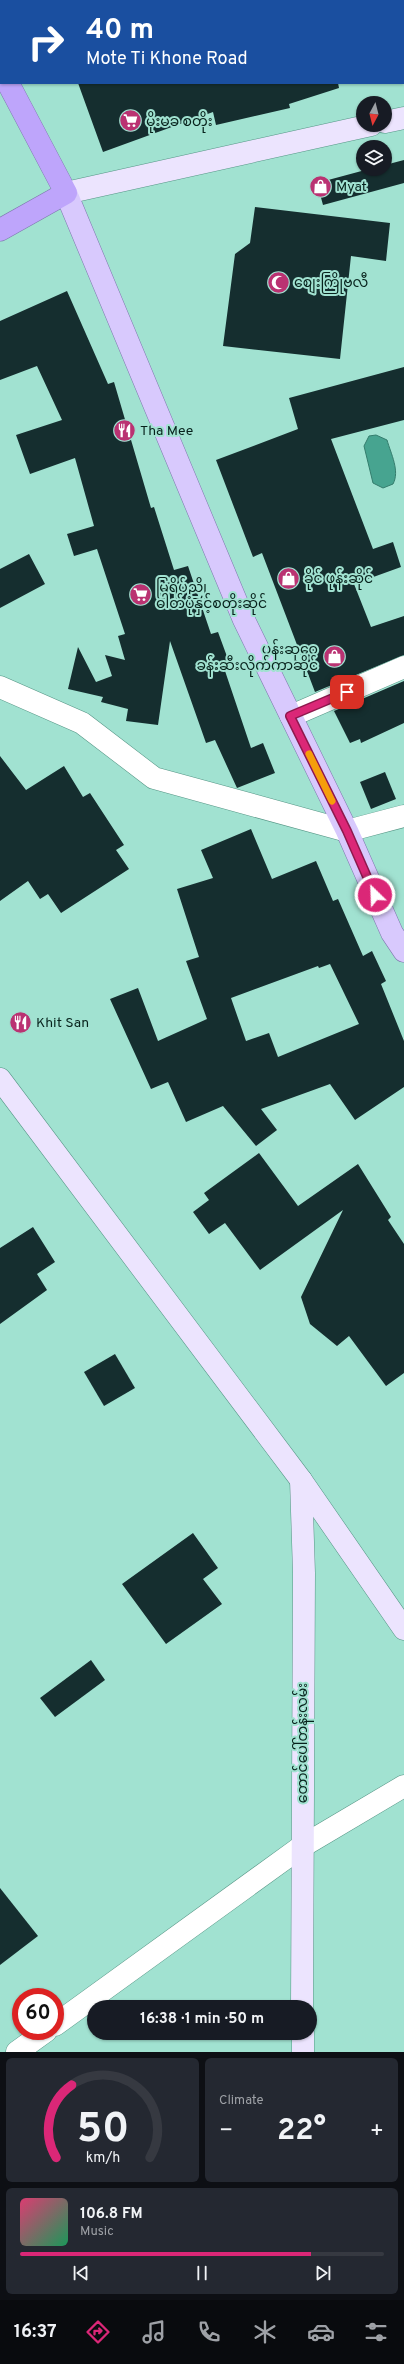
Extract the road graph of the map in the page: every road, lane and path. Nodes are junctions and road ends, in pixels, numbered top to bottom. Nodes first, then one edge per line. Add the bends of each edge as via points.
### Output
1 (9, 84) edge
2 (404, 118) edge
3 (392, 121) edge
4 (356, 128) edge
5 (66, 193) junction
6 (0, 230) edge
7 (404, 667) edge
8 (0, 687) edge
9 (290, 716) junction
10 (404, 816) edge
11 (347, 831) junction
12 (404, 951) edge
13 (0, 1079) edge
14 (301, 1480) junction
15 (404, 1629) edge
16 (404, 1786) edge
17 (301, 1847) junction
18 (302, 2000) edge
19 (64, 2018) edge
20 (34, 2040) edge
21 (303, 2040) edge
22 (17, 2052) edge
23 (303, 2052) edge

1 - 5 highway
2 - 3 main road
4 - 5 main road
5 - 6 highway
5 - 9 main road via 244,620
7 - 9 street
8 - 11 street via 82,723 154,778
9 - 11 main road
10 - 11 street
11 - 12 main road via 392,933
13 - 14 main road
14 - 15 main road
14 - 17 main road, တောင်ပေါ်တန်းလမ်း via 304,1573
16 - 17 street
17 - 18 main road, တောင်ပေါ်တန်းလမ်း
17 - 19 street
20 - 22 street
21 - 23 main road

